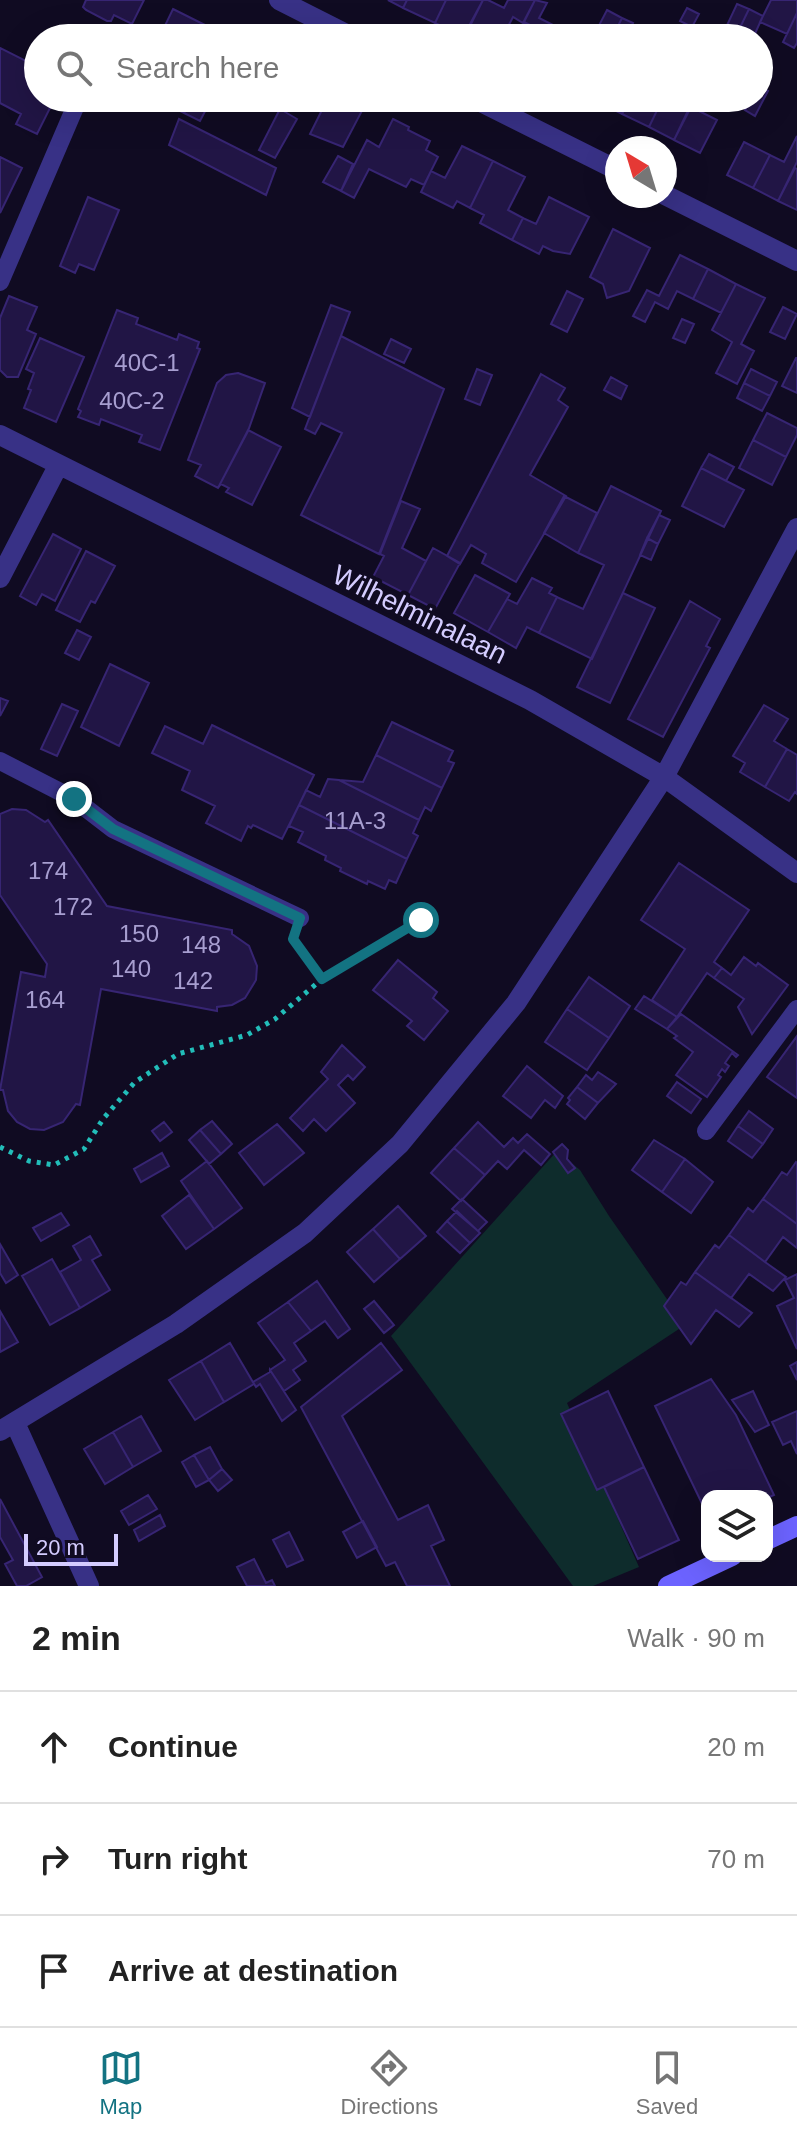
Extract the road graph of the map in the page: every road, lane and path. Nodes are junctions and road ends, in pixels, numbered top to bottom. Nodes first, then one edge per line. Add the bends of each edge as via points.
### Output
1 (279, 0) edge
2 (326, 24) edge
3 (73, 112) edge
4 (501, 112) edge
5 (605, 164) edge
6 (677, 201) edge
7 (797, 261) edge
8 (0, 282) edge
9 (0, 435) edge
10 (58, 466) junction
11 (797, 528) edge
12 (0, 578) edge
13 (0, 761) edge
14 (664, 777) junction
15 (797, 873) edge
16 (300, 918) joint
17 (421, 920) dead end
18 (322, 979) junction
19 (797, 1009) edge
20 (706, 1131) dead end
21 (0, 1147) edge
22 (7, 1427) edge
23 (797, 1526) edge
24 (773, 1537) edge
25 (719, 1562) edge
26 (89, 1586) edge
27 (668, 1586) edge

1 - 2 street
3 - 8 lane
4 - 5 street
6 - 7 street
9 - 10 street, Wilhelminalaan
10 - 12 street
10 - 14 street, Wilhelminalaan via 530,700
11 - 14 street
13 - 16 lane via 74,799 113,829
14 - 15 street, Wilhelminalaan
14 - 22 street via 516,1003 400,1144 305,1233 176,1324
16 - 18 path via 293,939
17 - 18 path
18 - 21 path via 247,1035 178,1054 135,1082 84,1149 54,1165 29,1161
19 - 20 lane
22 - 26 street
23 - 24 street
25 - 27 street

